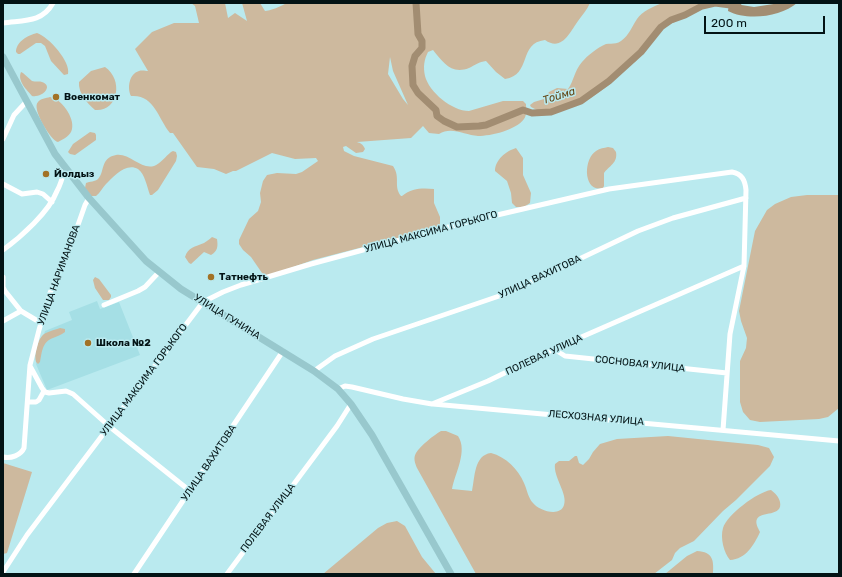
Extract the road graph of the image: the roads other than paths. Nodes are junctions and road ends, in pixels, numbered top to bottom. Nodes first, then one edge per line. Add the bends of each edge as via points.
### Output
1 (53, 3) edge
2 (3, 22) edge
3 (3, 57) edge
4 (27, 102) junction
5 (3, 139) edge
6 (65, 168) junction
7 (3, 184) edge
8 (90, 198) junction
9 (746, 198) junction
10 (52, 202) junction
11 (3, 250) edge
12 (744, 266) junction
13 (159, 272) junction
14 (3, 277) edge
15 (203, 302) junction
16 (104, 305) dead end
17 (21, 311) junction
18 (3, 321) edge
19 (41, 323) junction
20 (554, 350) junction
21 (283, 351) junction
22 (30, 365) junction
23 (314, 371) junction
24 (727, 373) junction
25 (338, 388) junction
26 (44, 391) junction
27 (28, 402) junction
28 (350, 404) junction
29 (432, 404) junction
30 (110, 427) junction
31 (722, 430) junction
32 (839, 441) edge
33 (3, 456) edge
34 (190, 491) junction
35 (3, 572) edge
36 (134, 574) edge
37 (227, 574) edge
38 (451, 574) edge

1 - 2 street via 45,14 35,19
3 - 4 main road, УЛИЦА ГУНИНА
4 - 5 street via 14,116
4 - 6 main road, УЛИЦА ГУНИНА
6 - 8 main road, УЛИЦА ГУНИНА
6 - 10 street
7 - 10 street via 22,194 43,194
8 - 13 main road, УЛИЦА ГУНИНА
8 - 19 street, УЛИЦА НАРИМАНОВА via 50,293
9 - 12 street, УЛИЦА МАКСИМА ГОРЬКОГО
9 - 15 street, УЛИЦА МАКСИМА ГОРЬКОГО via 744,180 739,174 732,172 610,189 467,222 311,264 241,285
9 - 23 street, УЛИЦА ВАХИТОВА via 673,218 638,231 508,293 373,339 335,356
10 - 11 street via 30,227
12 - 20 street, ПОЛЕВАЯ УЛИЦА
12 - 24 street, УЛИЦА МАКСИМА ГОРЬКОГО via 730,334
13 - 15 main road, УЛИЦА ГУНИНА
13 - 16 street via 138,291
14 - 17 street via 3,287
15 - 21 main road, УЛИЦА ГУНИНА
15 - 30 street, УЛИЦА МАКСИМА ГОРЬКОГО
17 - 18 street
17 - 19 street
19 - 22 street, УЛИЦА НАРИМАНОВА
20 - 24 street, СОСНОВАЯ УЛИЦА via 566,356
20 - 29 street, ПОЛЕВАЯ УЛИЦА
21 - 23 main road, УЛИЦА ГУНИНА
21 - 34 street, УЛИЦА ВАХИТОВА
22 - 26 street
22 - 27 street, УЛИЦА НАРИМАНОВА
23 - 25 main road, УЛИЦА ГУНИНА
24 - 31 street, УЛИЦА МАКСИМА ГОРЬКОГО
25 - 28 main road, УЛИЦА ГУНИНА
25 - 29 street via 352,387
26 - 27 street via 39,400
26 - 30 street via 66,391 73,394
27 - 33 street, УЛИЦА НАРИМАНОВА via 24,448 15,456
28 - 37 street, ПОЛЕВАЯ УЛИЦА via 337,426
28 - 38 main road, УЛИЦА ГУНИНА via 376,442
29 - 31 street, ЛЕСХОЗНАЯ УЛИЦА
30 - 34 street
30 - 35 street, УЛИЦА МАКСИМА ГОРЬКОГО via 27,535
31 - 32 street, ЛЕСХОЗНАЯ УЛИЦА
34 - 36 street, УЛИЦА ВАХИТОВА

